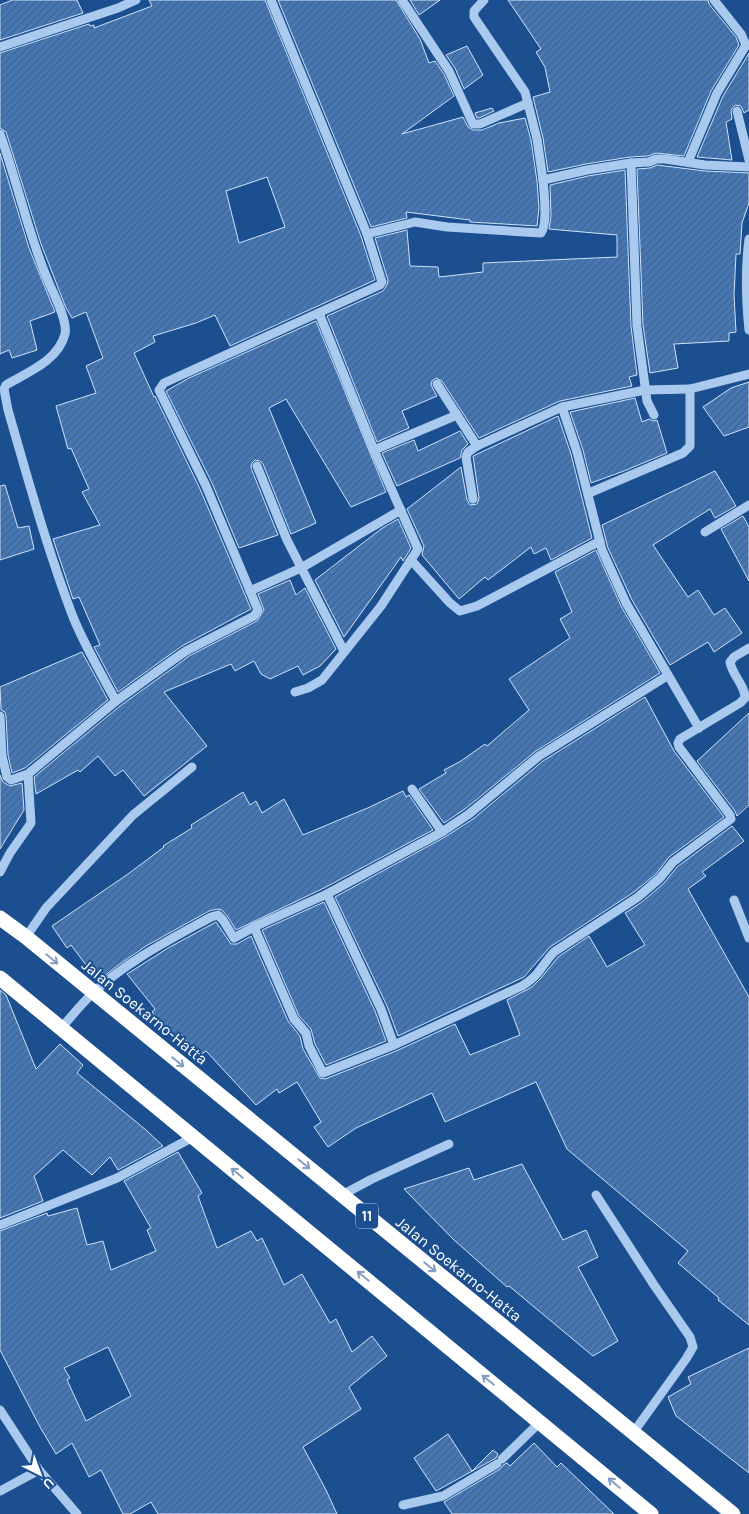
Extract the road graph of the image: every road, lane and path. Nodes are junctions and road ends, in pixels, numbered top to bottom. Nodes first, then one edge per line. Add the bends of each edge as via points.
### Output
1 (136, 0) edge
2 (271, 0) edge
3 (402, 0) edge
4 (484, 0) edge
5 (714, 0) edge
6 (0, 47) edge
7 (528, 103) junction
8 (737, 111) dead end
9 (0, 134) edge
10 (749, 160) edge
11 (631, 162) junction
12 (688, 162) junction
13 (749, 167) edge
14 (544, 180) junction
15 (367, 234) junction
16 (749, 239) edge
17 (318, 313) junction
18 (749, 330) edge
19 (749, 374) edge
20 (437, 384) dead end
21 (645, 390) junction
22 (690, 390) junction
23 (562, 407) junction
24 (4, 411) edge
25 (457, 415) junction
26 (654, 415) dead end
27 (477, 446) junction
28 (374, 450) junction
29 (257, 466) dead end
30 (589, 494) junction
31 (473, 499) dead end
32 (749, 505) edge
33 (401, 510) junction
34 (705, 532) dead end
35 (600, 541) junction
36 (411, 560) junction
37 (301, 568) junction
38 (250, 591) junction
39 (749, 648) edge
40 (344, 652) junction
41 (667, 676) junction
42 (295, 692) dead end
43 (116, 701) junction
44 (0, 716) edge
45 (699, 728) junction
46 (192, 767) dead end
47 (28, 774) junction
48 (412, 789) dead end
49 (442, 832) junction
50 (0, 872) edge
51 (327, 894) junction
52 (734, 900) dead end
53 (0, 918) edge
54 (254, 927) junction
55 (26, 937) junction
56 (749, 938) edge
57 (0, 978) edge
58 (94, 993) junction
59 (62, 1028) junction
60 (394, 1045) junction
61 (193, 1137) junction
62 (449, 1144) dead end
63 (596, 1195) dead end
64 (342, 1196) junction
65 (0, 1225) edge
66 (0, 1410) edge
67 (540, 1422) junction
68 (633, 1433) junction
69 (39, 1470) junction
70 (0, 1491) edge
71 (403, 1505) dead end
72 (77, 1514) edge
73 (651, 1514) edge
74 (733, 1514) edge

1 - 6 street
2 - 15 street
3 - 7 street via 450,71 473,124
4 - 7 street via 474,11 474,16 526,92
5 - 12 street via 746,45 717,93
7 - 14 street
8 - 10 street
9 - 24 street via 66,331 59,347 41,366 6,385
11 - 12 street via 665,158
11 - 14 street
11 - 21 street via 637,326
12 - 13 street
14 - 15 street via 544,229 541,233 414,222
15 - 17 street via 382,278 380,285
16 - 18 street via 746,259
17 - 28 street
17 - 38 street via 164,383 159,390 206,486
19 - 22 street
20 - 25 street
21 - 22 street
21 - 23 street
21 - 26 street
22 - 30 street via 690,446 683,453
23 - 27 street
23 - 30 street
24 - 43 street via 74,618
25 - 27 street
25 - 28 street
27 - 31 street via 466,457
28 - 33 street
29 - 37 street
30 - 35 street
32 - 34 street
33 - 36 street via 418,549
33 - 37 street
35 - 36 street via 477,606 460,611
35 - 41 street via 626,603
36 - 40 street via 381,606
37 - 38 street
37 - 40 street
38 - 43 street via 258,610 254,616 186,651
39 - 45 street via 730,662 745,698
40 - 42 street via 322,680
41 - 45 street
41 - 49 street via 539,756
43 - 47 street
44 - 47 street via 2,756 7,777 11,780
45 - 60 street via 680,739 679,747 730,815 729,822 673,862 638,897 554,952 540,972 522,986
46 - 55 street via 133,814 46,908
47 - 50 street via 31,823
48 - 49 street
49 - 51 street
51 - 54 street
51 - 60 street via 381,1009
52 - 56 street
53 - 55 highway, Jalan Soekarno-Hatta / 11
54 - 58 street via 234,938 218,915 211,917 146,955
54 - 60 street via 294,1019 306,1033 323,1073
55 -> 58 highway, Jalan Soekarno-Hatta / 11
57 - 59 highway
58 - 59 street
58 -> 64 highway, Jalan Soekarno-Hatta / 11
59 - 61 highway
61 - 65 street via 117,1178
67 -> 61 highway
62 - 64 street
63 - 68 street via 690,1337 693,1347
64 -> 68 highway, Jalan Soekarno-Hatta / 11
66 - 69 street
67 - 71 street via 499,1462 443,1496
73 -> 67 highway
68 - 74 highway, Jalan Soekarno-Hatta / 11
69 - 70 street
69 - 72 street

